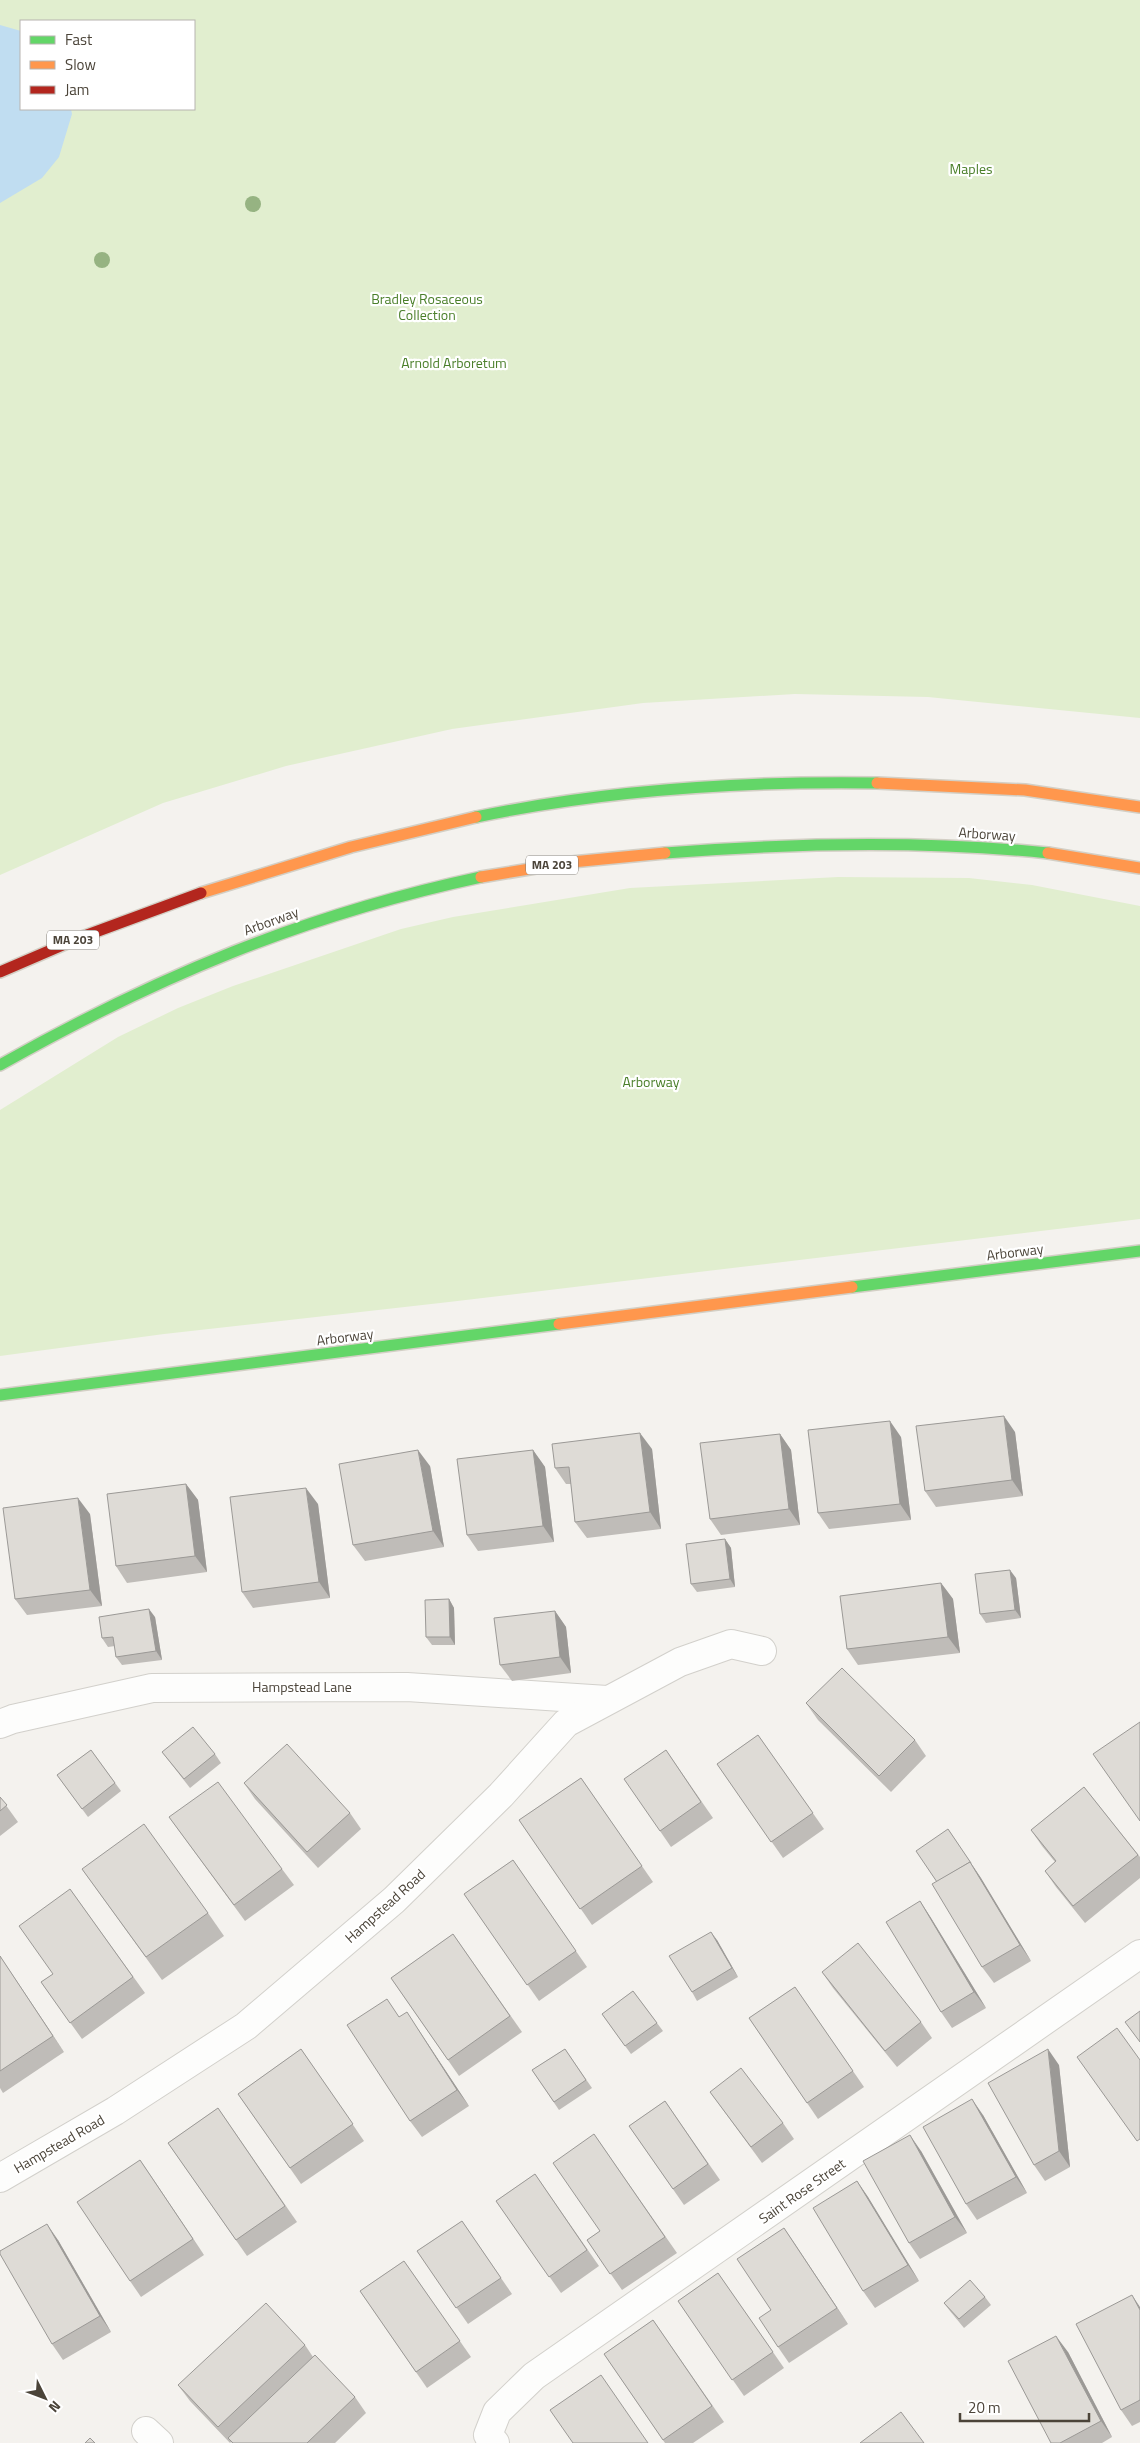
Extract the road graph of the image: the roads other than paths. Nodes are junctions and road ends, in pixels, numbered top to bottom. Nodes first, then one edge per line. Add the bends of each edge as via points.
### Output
1 (1140, 807) edge
2 (1140, 868) edge
3 (0, 972) edge
4 (0, 1065) edge
5 (1140, 1251) edge
6 (0, 1395) edge
7 (762, 1651) dead end
8 (607, 1700) junction
9 (0, 1724) edge
10 (1140, 1954) edge
11 (0, 2178) edge
12 (495, 2443) edge

1 - 3 main road, MA 203 via 1031,791 951,784 860,783 679,790 544,805 380,838 287,865 148,911
2 - 4 main road, Arborway / MA 203 via 1048,854 970,847 843,844 653,854 497,874 336,913 262,939 118,999
5 - 6 main road, Arborway
7 - 8 street, Hampstead Road via 731,1644 680,1662
8 - 9 street, Hampstead Lane via 407,1687 152,1688
8 - 11 street, Hampstead Road via 566,1724 501,1795 394,1900 246,2026 115,2110
10 - 12 street, Saint Rose Street via 534,2376 497,2412 488,2435

